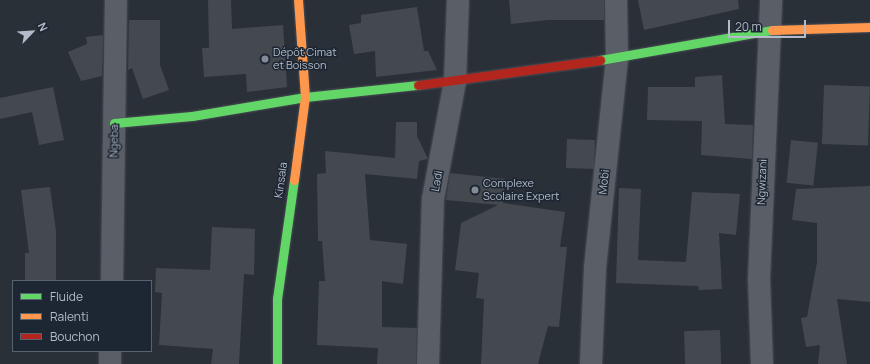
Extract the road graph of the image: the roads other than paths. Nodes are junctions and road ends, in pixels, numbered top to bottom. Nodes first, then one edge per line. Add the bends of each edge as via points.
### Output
1 (116, 0) edge
2 (298, 0) edge
3 (458, 0) edge
4 (616, 0) edge
5 (771, 0) edge
6 (870, 27) edge
7 (771, 30) junction
8 (617, 58) junction
9 (455, 81) junction
10 (305, 97) junction
11 (114, 123) junction
12 (112, 280) edge
13 (110, 352) edge
14 (110, 364) edge
15 (277, 364) edge
16 (428, 364) edge
17 (591, 364) edge
18 (762, 364) edge

1 - 11 street, Ngeba
2 - 10 street, Kinsala
3 - 9 street, Ladi
4 - 8 street, Mobi
5 - 7 street, Ngwizani
6 - 7 street
7 - 8 street
7 - 18 street, Ngwizani via 759,271
8 - 9 street
8 - 17 street, Mobi via 595,268
9 - 10 street
9 - 16 street, Ladi via 433,200
10 - 11 street via 192,116
10 - 15 street, Kinsala via 277,299
11 - 12 street, Ngeba
13 - 14 street

